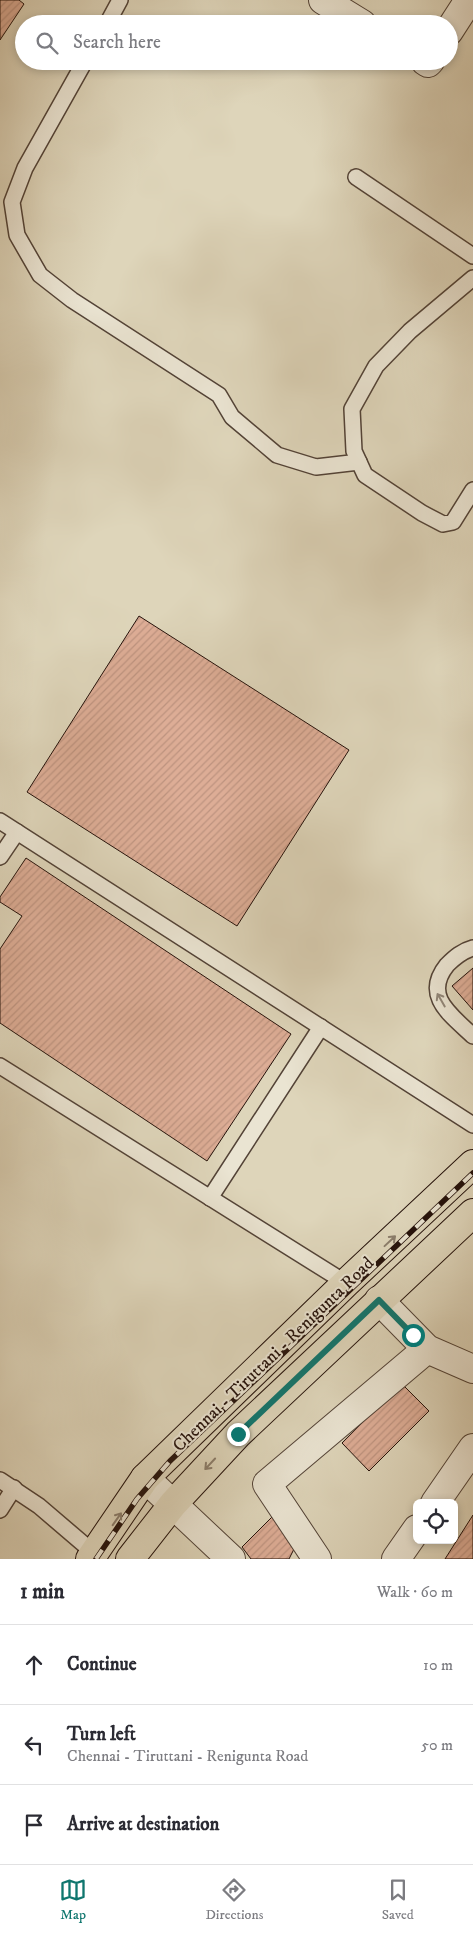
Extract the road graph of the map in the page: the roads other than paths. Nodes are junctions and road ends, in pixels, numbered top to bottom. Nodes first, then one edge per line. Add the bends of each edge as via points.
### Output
1 (120, 0) edge
2 (323, 0) edge
3 (469, 0) edge
4 (112, 15) edge
5 (347, 15) edge
6 (458, 17) edge
7 (81, 70) edge
8 (356, 177) dead end
9 (473, 256) edge
10 (473, 278) edge
11 (359, 462) junction
12 (473, 490) edge
13 (0, 820) edge
14 (17, 832) junction
15 (0, 857) edge
16 (473, 948) edge
17 (321, 1027) junction
18 (473, 1036) edge
19 (0, 1066) edge
20 (473, 1125) edge
21 (473, 1164) edge
22 (210, 1198) junction
23 (473, 1213) edge
24 (346, 1283) junction
25 (379, 1300) junction
26 (427, 1349) junction
27 (473, 1370) edge
28 (473, 1448) edge
29 (145, 1478) junction
30 (0, 1480) edge
31 (14, 1488) junction
32 (438, 1499) edge
33 (173, 1504) junction
34 (0, 1510) edge
35 (413, 1535) edge
36 (92, 1556) edge
37 (130, 1559) edge
38 (231, 1559) edge
39 (317, 1559) edge
40 (396, 1559) edge

1 - 4 lane
2 - 5 street
3 - 6 street
7 - 11 lane via 25,168 12,202 16,235 40,275 72,300 220,395 232,417 276,455 316,467
8 - 9 lane
10 - 11 lane via 410,331 376,366 352,409 354,451
11 - 12 lane via 365,474 444,524 453,522
13 - 14 lane
14 - 15 lane
14 - 17 lane
18 -> 16 lane via 443,1004 436,984 454,957
17 - 20 lane
17 - 22 lane
19 - 22 lane
24 -> 21 main road, Chennai - Tiruttani - Renigunta Road
22 - 24 lane
23 - 25 main road, Chennai - Tiruttani - Renigunta Road
24 - 29 main road, Chennai - Tiruttani - Renigunta Road
25 - 26 street
25 -> 33 main road, Chennai - Tiruttani - Renigunta Road via 238,1434
26 - 27 street
26 - 39 street via 266,1484
28 - 32 street
29 - 33 street
36 -> 29 main road, Chennai - Tiruttani - Renigunta Road
30 - 31 lane
31 - 34 lane
31 - 36 lane
33 - 37 main road, Chennai - Tiruttani - Renigunta Road
33 - 38 street
35 - 40 street

